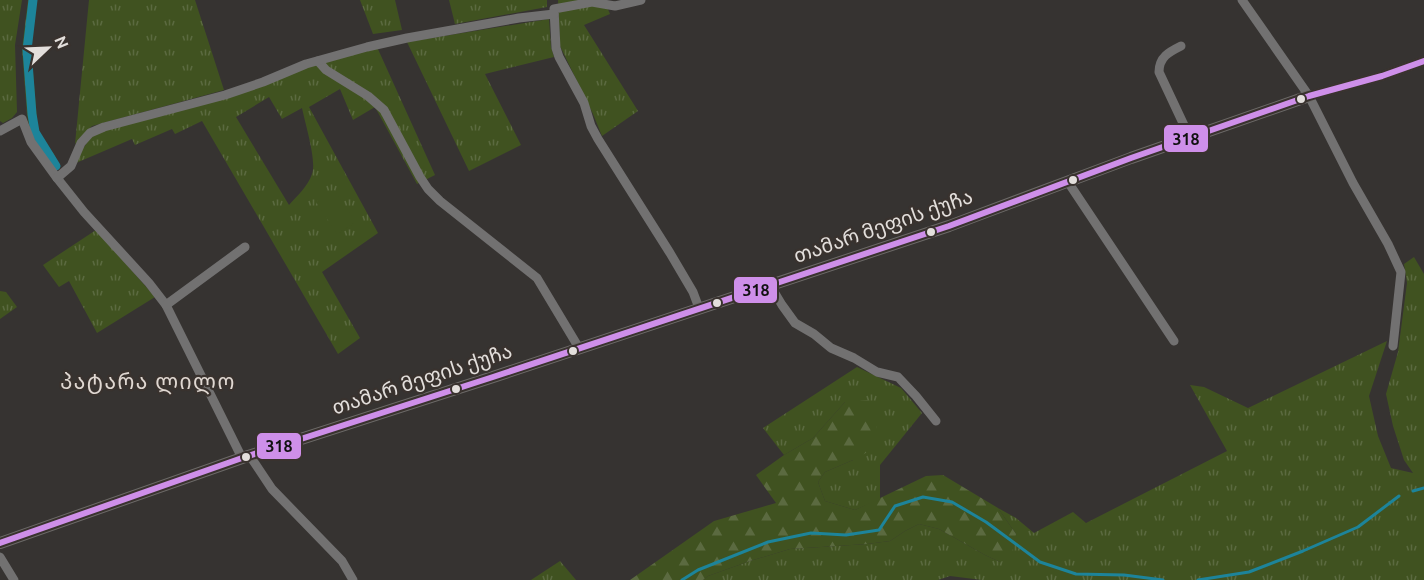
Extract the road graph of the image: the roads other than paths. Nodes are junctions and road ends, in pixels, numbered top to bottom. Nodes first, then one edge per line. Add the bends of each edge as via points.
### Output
1 (641, 0) edge
2 (1242, 0) edge
3 (554, 11) junction
4 (1181, 46) dead end
5 (318, 61) junction
6 (1424, 61) edge
7 (1309, 96) junction
8 (0, 131) edge
9 (1191, 138) junction
10 (57, 178) junction
11 (1068, 182) junction
12 (245, 248) dead end
13 (770, 285) junction
14 (166, 305) junction
15 (699, 308) junction
16 (1174, 341) dead end
17 (1394, 346) dead end
18 (579, 348) junction
19 (936, 421) dead end
20 (246, 457) junction
21 (0, 543) edge
22 (0, 557) edge
23 (14, 580) edge
24 (352, 580) edge

1 - 3 street via 615,6 592,2
2 - 7 street
3 - 5 street via 367,46
3 - 15 street via 556,48 591,126 670,253
4 - 9 street via 1165,56 1159,72
5 - 10 street via 225,95 90,133 71,166
5 - 18 street via 384,110 428,189 440,201 537,278
6 - 7 street, თამარ მეფის ქუჩა
7 - 9 street, თამარ მეფის ქუჩა
7 - 17 street via 1401,272
8 - 10 street via 22,119 31,142
9 - 11 street, თამარ მეფის ქუჩა
10 - 14 street
11 - 13 street, თამარ მეფის ქუჩა
11 - 16 street
12 - 14 street
13 - 15 street, თამარ მეფის ქუჩა
13 - 19 street via 795,322 831,348 877,372 898,377
14 - 20 street
15 - 18 street, თამარ მეფის ქუჩა
18 - 20 street, თამარ მეფის ქუჩა
20 - 21 street, თამარ მეფის ქუჩა
20 - 24 street via 342,561
22 - 23 street

